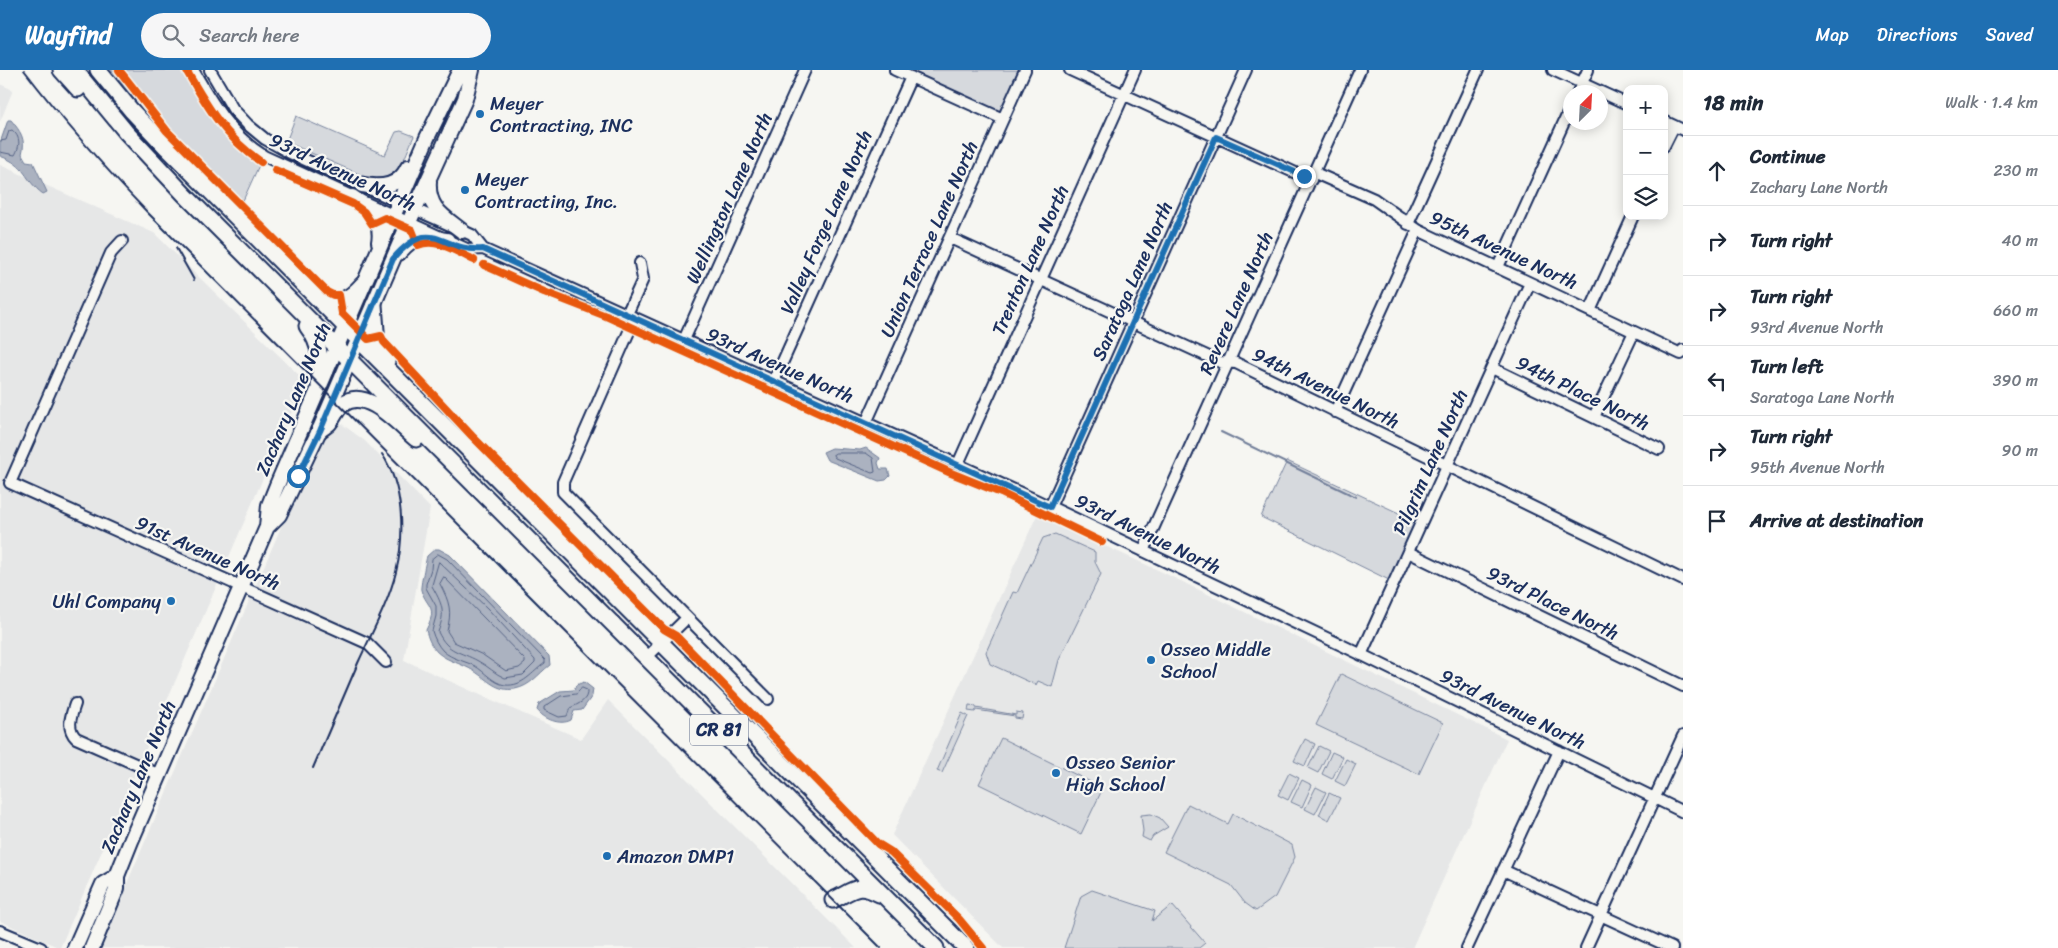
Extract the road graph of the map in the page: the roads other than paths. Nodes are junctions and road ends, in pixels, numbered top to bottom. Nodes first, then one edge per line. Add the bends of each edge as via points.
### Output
1 (61, 70) edge
2 (75, 70) edge
3 (98, 70) edge
4 (106, 70) edge
5 (192, 70) edge
6 (210, 70) edge
7 (460, 70) edge
8 (472, 70) edge
9 (805, 70) edge
10 (895, 70) edge
11 (1025, 70) edge
12 (1070, 70) edge
13 (1135, 70) edge
14 (1246, 70) edge
15 (1360, 70) edge
16 (1478, 70) edge
17 (1553, 70) edge
18 (1588, 70) edge
19 (911, 77) junction
20 (1576, 85) edge
21 (1581, 85) edge
22 (1124, 94) junction
23 (120, 97) junction
24 (1608, 98) edge
25 (1623, 103) edge
26 (436, 117) junction
27 (1003, 119) junction
28 (1563, 124) edge
29 (1674, 126) edge
30 (1216, 137) junction
31 (1668, 138) edge
32 (140, 148) junction
33 (430, 176) junction
34 (1313, 176) junction
35 (362, 185) junction
36 (352, 197) junction
37 (396, 209) junction
38 (412, 216) junction
39 (1631, 220) edge
40 (1408, 224) junction
41 (1418, 230) junction
42 (462, 231) junction
43 (950, 238) junction
44 (447, 240) junction
45 (122, 242) dead end
46 (483, 249) junction
47 (377, 253) junction
48 (393, 259) junction
49 (640, 263) dead end
50 (1498, 267) junction
51 (266, 277) junction
52 (1041, 279) junction
53 (1530, 282) junction
54 (363, 284) junction
55 (316, 297) junction
56 (374, 305) junction
57 (1590, 311) junction
58 (631, 316) junction
59 (1133, 322) junction
60 (345, 326) junction
61 (1634, 332) junction
62 (358, 340) junction
63 (684, 340) junction
64 (337, 347) junction
65 (1682, 352) edge
66 (350, 361) junction
67 (1228, 363) junction
68 (1492, 368) junction
69 (774, 381) junction
70 (319, 386) junction
71 (1335, 412) junction
72 (1594, 417) junction
73 (442, 422) junction
74 (866, 423) junction
75 (320, 431) junction
76 (1659, 449) dead end
77 (958, 464) junction
78 (1447, 466) junction
79 (480, 490) junction
80 (1050, 507) junction
81 (267, 527) junction
82 (1144, 551) junction
83 (1408, 552) junction
84 (1683, 580) edge
85 (241, 587) junction
86 (687, 618) junction
87 (661, 643) junction
88 (1361, 655) junction
89 (646, 658) junction
90 (386, 662) dead end
91 (1683, 686) edge
92 (768, 699) dead end
93 (75, 704) dead end
94 (1683, 736) edge
95 (1558, 751) junction
96 (160, 775) junction
97 (1656, 798) junction
98 (1683, 812) edge
99 (876, 858) junction
100 (1503, 870) junction
101 (860, 871) junction
102 (117, 876) junction
103 (887, 899) junction
104 (1601, 915) junction
105 (0, 931) edge
106 (40, 948) edge
107 (75, 948) edge
108 (92, 948) edge
109 (936, 948) edge
110 (966, 948) edge
111 (1468, 948) edge
112 (1586, 948) edge
113 (1672, 948) edge

1 - 32 highway via 105,120
2 - 32 highway, CR 81
3 - 23 highway, CR 81
4 - 23 highway
5 - 36 street, 93rd Avenue North via 221,116 247,144 280,165
6 - 35 street, 93rd Avenue North via 233,109 265,139
7 - 26 main road, Zachary Lane North
8 - 33 main road, Zachary Lane North via 465,99
9 - 63 street, Wellington Lane North
10 - 19 street
11 - 27 street, Union Terrace Lane North
12 - 22 street, 95th Avenue North
13 - 22 street, Trenton Lane North
14 - 30 street, Saratoga Lane North
15 - 34 street, Revere Lane North
16 - 40 street
17 - 20 street
18 - 21 street
19 - 27 street
19 - 69 street, Valley Forge Lane North
22 - 30 street, 95th Avenue North
22 - 52 street, Trenton Lane North
23 - 55 highway, CR 81
24 - 25 street
26 - 35 main road via 426,127 399,179 378,188
26 - 37 main road, Zachary Lane North
27 - 43 street, Union Terrace Lane North
28 - 50 street
29 - 31 street
30 - 34 street, 95th Avenue North
30 - 59 street, Saratoga Lane North
32 - 51 highway, CR 81
33 - 38 main road, Zachary Lane North
33 - 42 main road via 429,196 438,213
34 - 40 street, 95th Avenue North via 1374,199
34 - 67 street, Revere Lane North
35 - 37 street, 93rd Avenue North
36 - 37 street, 93rd Avenue North
36 - 47 main road via 372,212 378,222
37 - 38 street, 93rd Avenue North
37 - 47 main road, Zachary Lane North
38 - 42 street, 93rd Avenue North
38 - 44 street, 93rd Avenue North
38 - 48 main road, Zachary Lane North
39 - 57 street
40 - 41 street, 95th Avenue North
41 - 50 street, 95th Avenue North
41 - 71 street
42 - 46 street, 93rd Avenue North via 472,236
43 - 52 street, 94th Avenue North
43 - 74 street, Union Terrace Lane North
44 - 46 street, 93rd Avenue North via 469,250
44 - 48 main road via 430,236 415,239
45 - 85 street, 91st Avenue North via 111,253 10,483
46 - 58 street, 93rd Avenue North
47 - 54 main road, Zachary Lane North
48 - 56 main road, Zachary Lane North
49 - 58 street via 643,279
50 - 53 street, 95th Avenue North
51 - 64 highway, CR 81
51 - 70 highway via 316,339 321,358
52 - 59 street, 94th Avenue North
52 - 77 street, Trenton Lane North
53 - 57 street, 95th Avenue North
53 - 68 street, Pilgrim Lane North
54 - 55 highway via 353,296 340,301
54 - 60 main road, Zachary Lane North
55 - 60 highway, CR 81
56 - 62 main road, Zachary Lane North
56 - 73 highway via 380,350
57 - 61 street, 95th Avenue North
58 - 63 street, 93rd Avenue North
58 - 86 street via 562,492
59 - 67 street, 94th Avenue North
59 - 80 street, Saratoga Lane North
60 - 62 highway, CR 81
60 - 64 main road, Zachary Lane North
61 - 65 street, 95th Avenue North
61 - 72 street
62 - 66 main road, Zachary Lane North
62 - 73 highway, CR 81
63 - 69 street, 93rd Avenue North
64 - 66 highway, CR 81
64 - 70 main road, Zachary Lane North
66 - 75 main road, Zachary Lane North
66 - 79 highway, CR 81
67 - 71 street, 94th Avenue North
67 - 82 street, Revere Lane North
68 - 72 street, 94th Place North
68 - 78 street, Pilgrim Lane North
69 - 74 street, 93rd Avenue North
70 - 81 main road, Zachary Lane North via 269,505
71 - 78 street, 94th Avenue North
72 - 76 street, 94th Place North
73 - 87 highway, CR 81
74 - 77 street, 93rd Avenue North
75 - 79 highway via 344,403 364,400 378,407
75 - 81 main road, Zachary Lane North via 279,515
77 - 80 street, 93rd Avenue North
78 - 83 street, Pilgrim Lane North
78 - 84 street, 94th Avenue North
79 - 89 highway, CR 81
80 - 82 street, 93rd Avenue North
81 - 85 main road, Zachary Lane North
82 - 88 street, 93rd Avenue North
83 - 88 street, Pilgrim Lane North
83 - 91 street, 93rd Place North
85 - 90 street, 91st Avenue North via 367,643
85 - 96 main road, Zachary Lane North
86 - 87 street
86 - 92 street
87 - 89 street
87 - 99 highway, CR 81
88 - 95 street, 93rd Avenue North
89 - 101 highway, CR 81
93 - 96 street via 69,724 76,738
94 - 97 street
95 - 97 street, 93rd Avenue North
95 - 100 street
96 - 102 main road, Zachary Lane North
97 - 98 street, 93rd Avenue North
97 - 104 street
99 - 101 street
99 - 110 highway, CR 81
100 - 104 street
100 - 111 street
101 - 103 highway, CR 81
101 - 103 highway via 833,900 857,888 872,890
102 - 107 main road, Zachary Lane North via 103,884
102 - 108 main road, Zachary Lane North via 117,888
103 - 109 highway, CR 81
104 - 112 street
104 - 113 street
105 - 106 street

